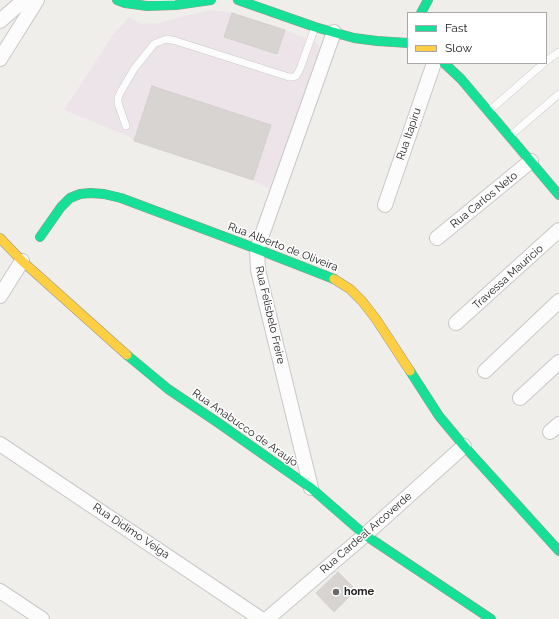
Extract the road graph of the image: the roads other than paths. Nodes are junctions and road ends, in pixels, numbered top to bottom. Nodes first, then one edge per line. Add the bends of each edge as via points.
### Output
1 (24, 0) edge
2 (37, 0) edge
3 (117, 0) edge
4 (211, 0) edge
5 (238, 0) edge
6 (428, 0) edge
7 (422, 12) edge
8 (0, 21) edge
9 (315, 27) junction
10 (334, 32) junction
11 (407, 42) edge
12 (559, 52) edge
13 (0, 59) edge
14 (547, 60) edge
15 (434, 64) edge
16 (445, 64) edge
17 (543, 64) edge
18 (559, 94) edge
19 (489, 111) junction
20 (126, 126) dead end
21 (510, 136) junction
22 (531, 161) junction
23 (559, 195) edge
24 (385, 205) dead end
25 (559, 230) edge
26 (40, 237) dead end
27 (0, 238) edge
28 (437, 238) dead end
29 (257, 249) junction
30 (22, 261) junction
31 (0, 296) edge
32 (559, 301) edge
33 (456, 323) dead end
34 (559, 362) edge
35 (485, 371) dead end
36 (520, 398) dead end
37 (0, 444) edge
38 (464, 446) junction
39 (312, 488) junction
40 (365, 535) junction
41 (559, 551) edge
42 (0, 591) edge
43 (42, 619) edge
44 (261, 619) edge
45 (267, 619) edge
46 (491, 619) edge

1 - 8 street
2 - 13 street
3 - 4 street via 147,6
5 - 9 street
6 - 7 street
9 - 10 street
9 - 20 lane via 300,70 293,77 176,41 161,40 154,44 134,69 120,92 118,103
10 - 11 street via 367,40
10 - 29 street, Rua Felisbelo Freire
12 - 14 lane
15 - 24 street, Rua Itapiru
16 - 19 street
17 - 19 lane
18 - 21 lane
19 - 21 street
21 - 22 street
22 - 23 street
22 - 28 street, Rua Carlos Neto
25 - 33 street, Travessa Mauricio
26 - 29 street, Rua Alberto de Oliveira via 60,207 70,198 90,193 121,198
27 - 30 street, Rua Anabucco de Araujo
29 - 38 street, Rua Alberto de Oliveira via 336,280 350,289 376,319 432,407
29 - 39 street, Rua Felisbelo Freire via 258,270
30 - 31 street
30 - 39 street, Rua Anabucco de Araujo via 168,389
32 - 35 street
34 - 36 street
37 - 44 street, Rua Didimo Veiga
38 - 40 street, Rua Cardeal Arcoverde
38 - 41 street, Rua Alberto de Oliveira
39 - 40 street, Rua Anabucco de Araujo
40 - 45 street, Rua Cardeal Arcoverde
40 - 46 street, Rua Anabucco de Araujo
42 - 43 street

